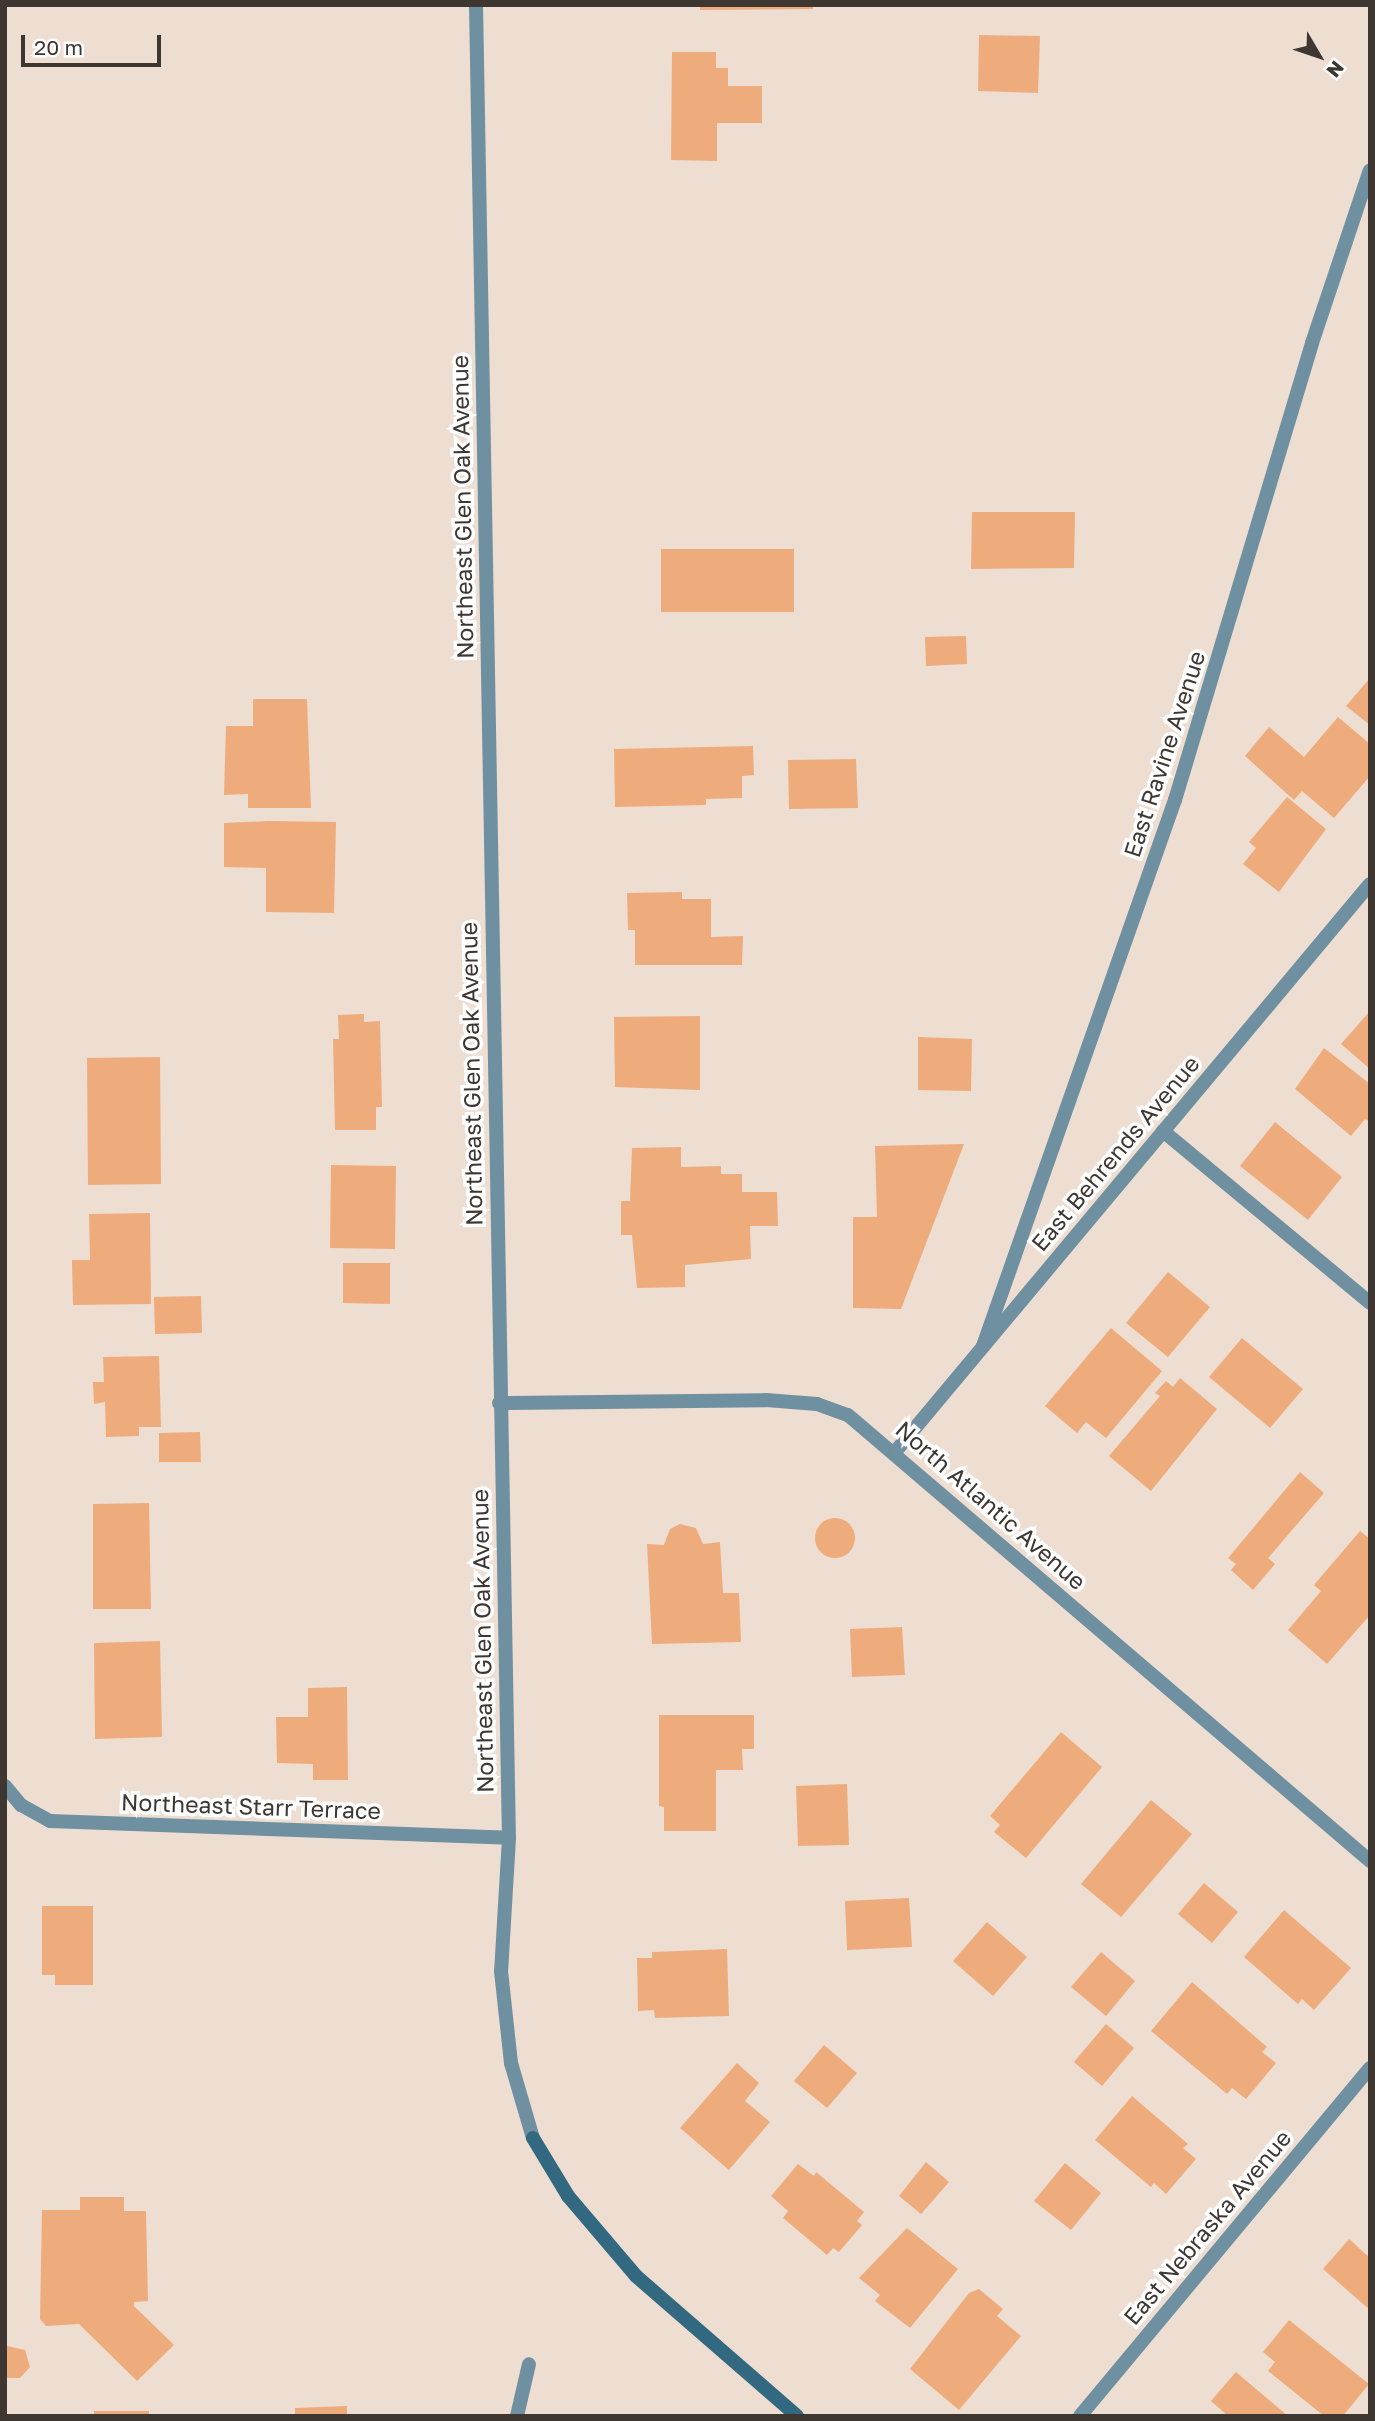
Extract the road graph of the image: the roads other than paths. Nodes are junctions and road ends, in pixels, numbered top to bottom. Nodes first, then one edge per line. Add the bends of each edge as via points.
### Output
1 (477, 5) edge
2 (1370, 170) edge
3 (1370, 884) edge
4 (1163, 1131) junction
5 (1370, 1303) edge
6 (983, 1346) junction
7 (499, 1403) junction
8 (895, 1452) junction
9 (5, 1786) edge
10 (509, 1838) junction
11 (1370, 1861) edge
12 (1370, 2068) edge
13 (533, 2138) joint
14 (529, 2364) dead end
15 (517, 2416) edge
16 (797, 2416) edge
17 (1080, 2416) edge

1 - 7 street, Northeast Glen Oak Avenue
2 - 6 street, East Ravine Avenue via 1312,343 1175,800
3 - 4 street, East Behrends Avenue
4 - 5 street
4 - 6 street, East Behrends Avenue
6 - 8 street, East Behrends Avenue
7 - 8 street, North Atlantic Avenue via 668,1398 817,1404 848,1415
7 - 10 street, Northeast Glen Oak Avenue
8 - 11 street, North Atlantic Avenue
9 - 10 street, Northeast Starr Terrace via 21,1805 50,1821
10 - 13 street, Northeast Glen Oak Avenue via 501,1971 511,2063
12 - 17 street, East Nebraska Avenue
13 - 16 main road via 574,2205 636,2276
14 - 15 street

